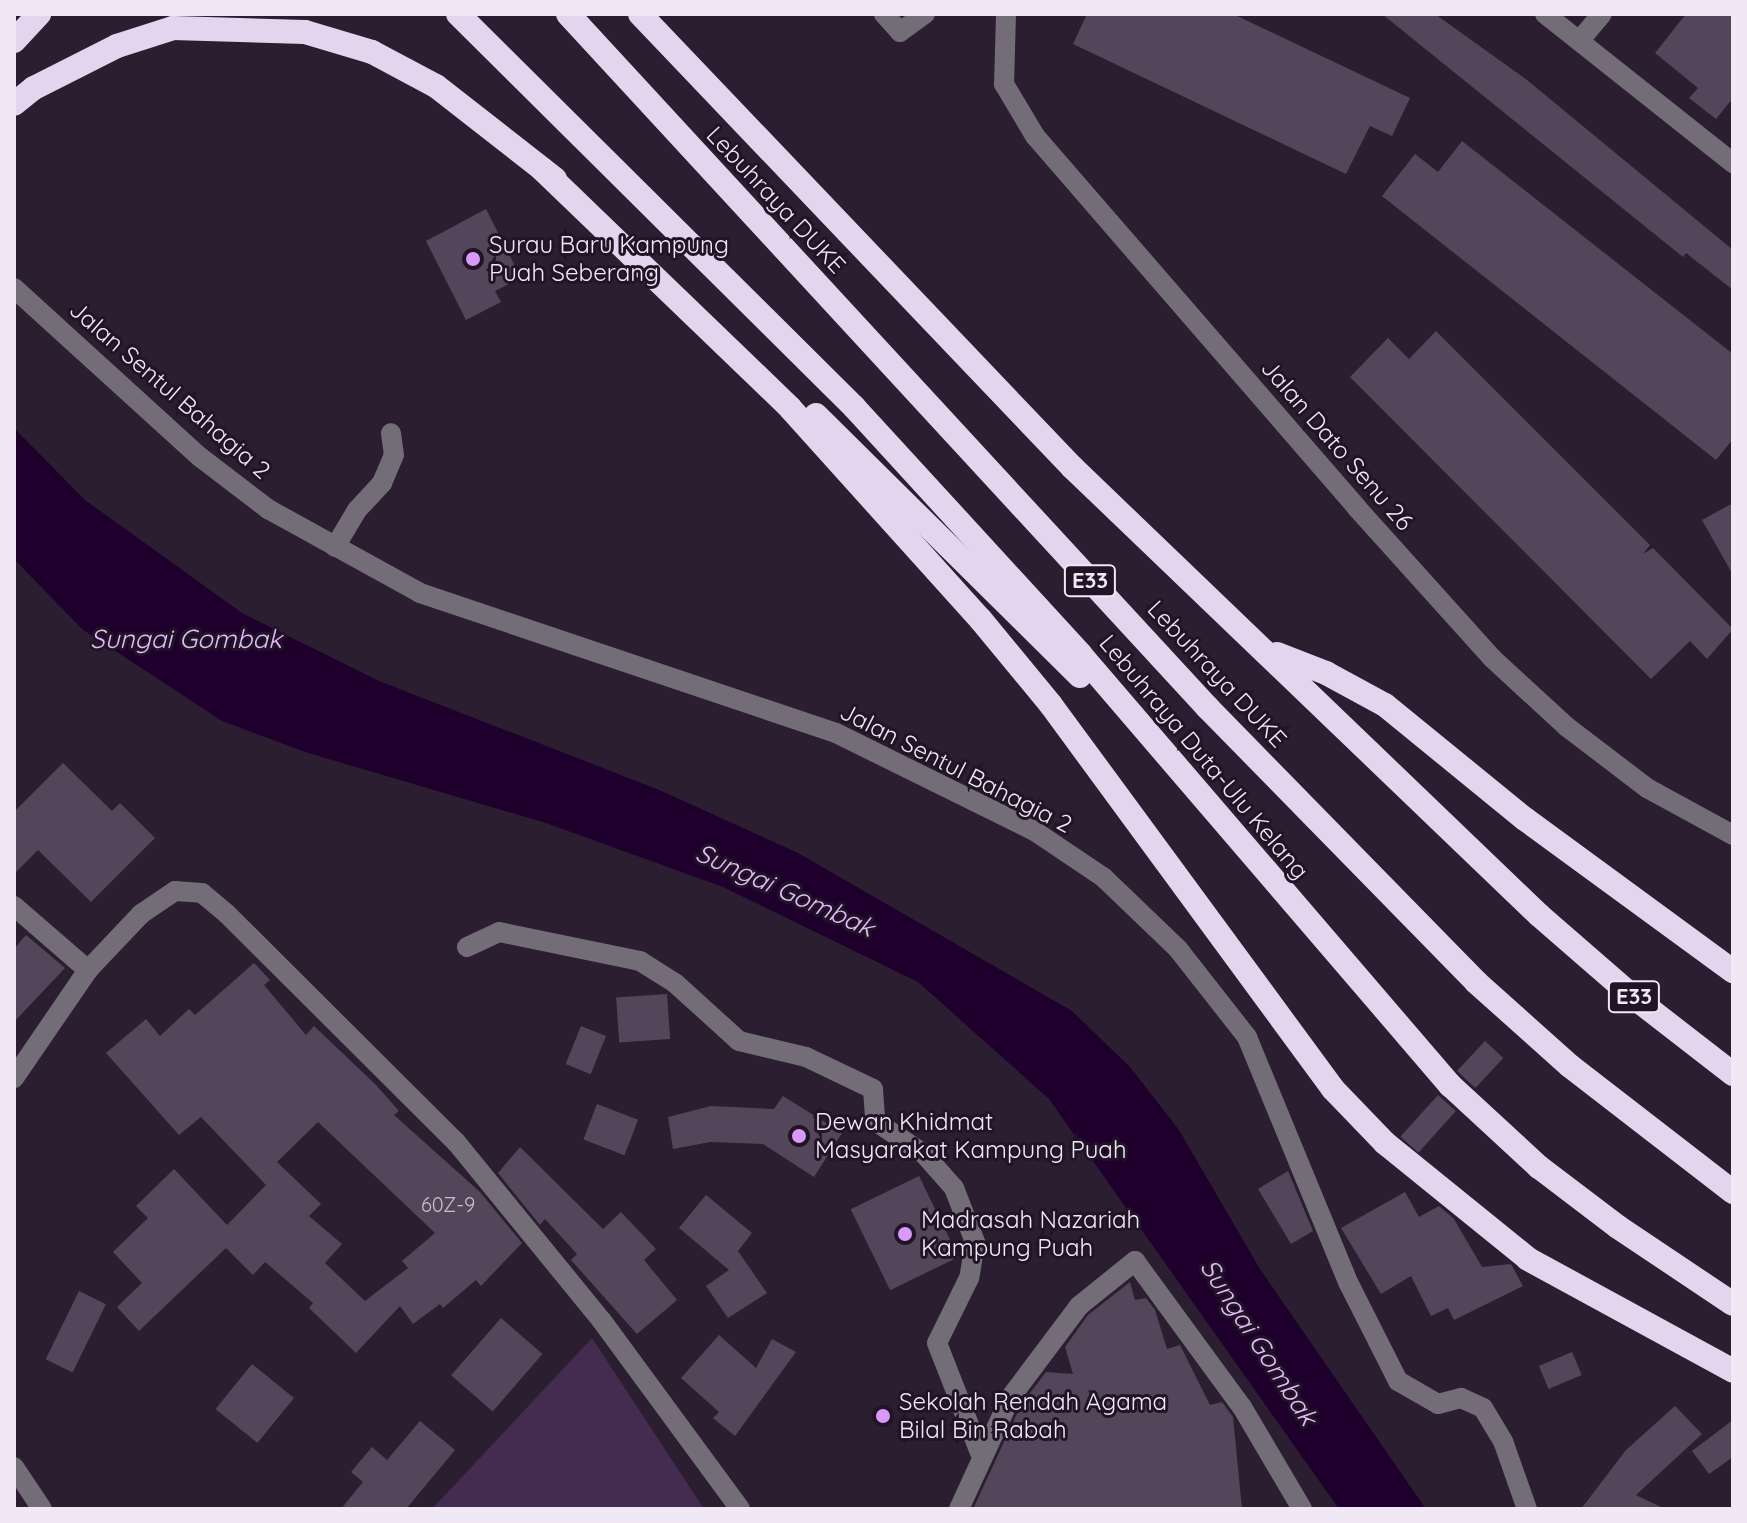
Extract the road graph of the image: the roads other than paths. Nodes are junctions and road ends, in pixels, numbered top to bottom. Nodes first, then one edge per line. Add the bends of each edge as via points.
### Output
1 (39, 14) edge
2 (458, 14) edge
3 (568, 14) edge
4 (640, 14) edge
5 (884, 14) edge
6 (925, 14) edge
7 (1006, 14) edge
8 (1545, 14) edge
9 (1602, 14) edge
10 (1580, 40) junction
11 (14, 41) edge
12 (14, 104) edge
13 (1733, 163) edge
14 (542, 169) junction
15 (14, 288) edge
16 (391, 433) dead end
17 (335, 547) junction
18 (1010, 592) junction
19 (1268, 651) junction
20 (1733, 835) edge
21 (14, 906) edge
22 (467, 947) dead end
23 (88, 970) junction
24 (1733, 971) edge
25 (1733, 1074) edge
26 (14, 1078) edge
27 (1733, 1192) edge
28 (1732, 1302) edge
29 (1733, 1371) edge
30 (980, 1453) junction
31 (14, 1467) edge
32 (739, 1507) edge
33 (1294, 1507) edge
34 (42, 1509) edge
35 (959, 1509) edge
36 (1527, 1509) edge

1 - 11 highway
2 - 18 highway via 854,407
3 - 27 highway, Lebuhraya DUKE / E33 via 1207,707 1476,982 1570,1066
4 - 19 highway, Lebuhraya DUKE / E33 via 1072,467
5 - 6 street via 900,32
7 - 20 street, Jalan Dato Senu 26 via 1004,84 1035,136 1357,508 1493,659 1567,727 1647,788
8 - 10 street
9 - 10 street
10 - 13 street
12 - 14 highway via 34,88 117,46 173,28 305,32 372,52 436,86
14 - 18 highway via 645,251
14 - 29 highway via 790,408 981,620 1051,705 1333,1089 1385,1143 1528,1259
15 - 17 street, Jalan Sentul Bahagia 2 via 200,457 268,509
16 - 17 street via 394,455 382,483 357,510
17 - 36 street, Jalan Sentul Bahagia 2 via 420,593 479,616 836,733 1036,832 1103,877 1178,949 1247,1037 1349,1284 1398,1381 1438,1404 1461,1398 1483,1408 1503,1441
18 - 28 highway, Lebuhraya Duta-Ulu Kelang via 1171,764 1450,1085 1562,1184
19 - 24 highway via 1326,673 1385,705 1525,819
19 - 25 highway, Lebuhraya DUKE / E33 via 1539,915
21 - 23 street
22 - 30 street via 499,932 640,961 675,983 739,1041 806,1057 873,1089 875,1121 924,1154 954,1188 975,1242 969,1278 937,1343
23 - 26 street
23 - 32 street via 141,914 175,891 202,893 456,1142 602,1321
30 - 33 street via 1010,1398 1079,1306 1135,1261 1242,1407
30 - 35 street
31 - 34 street

